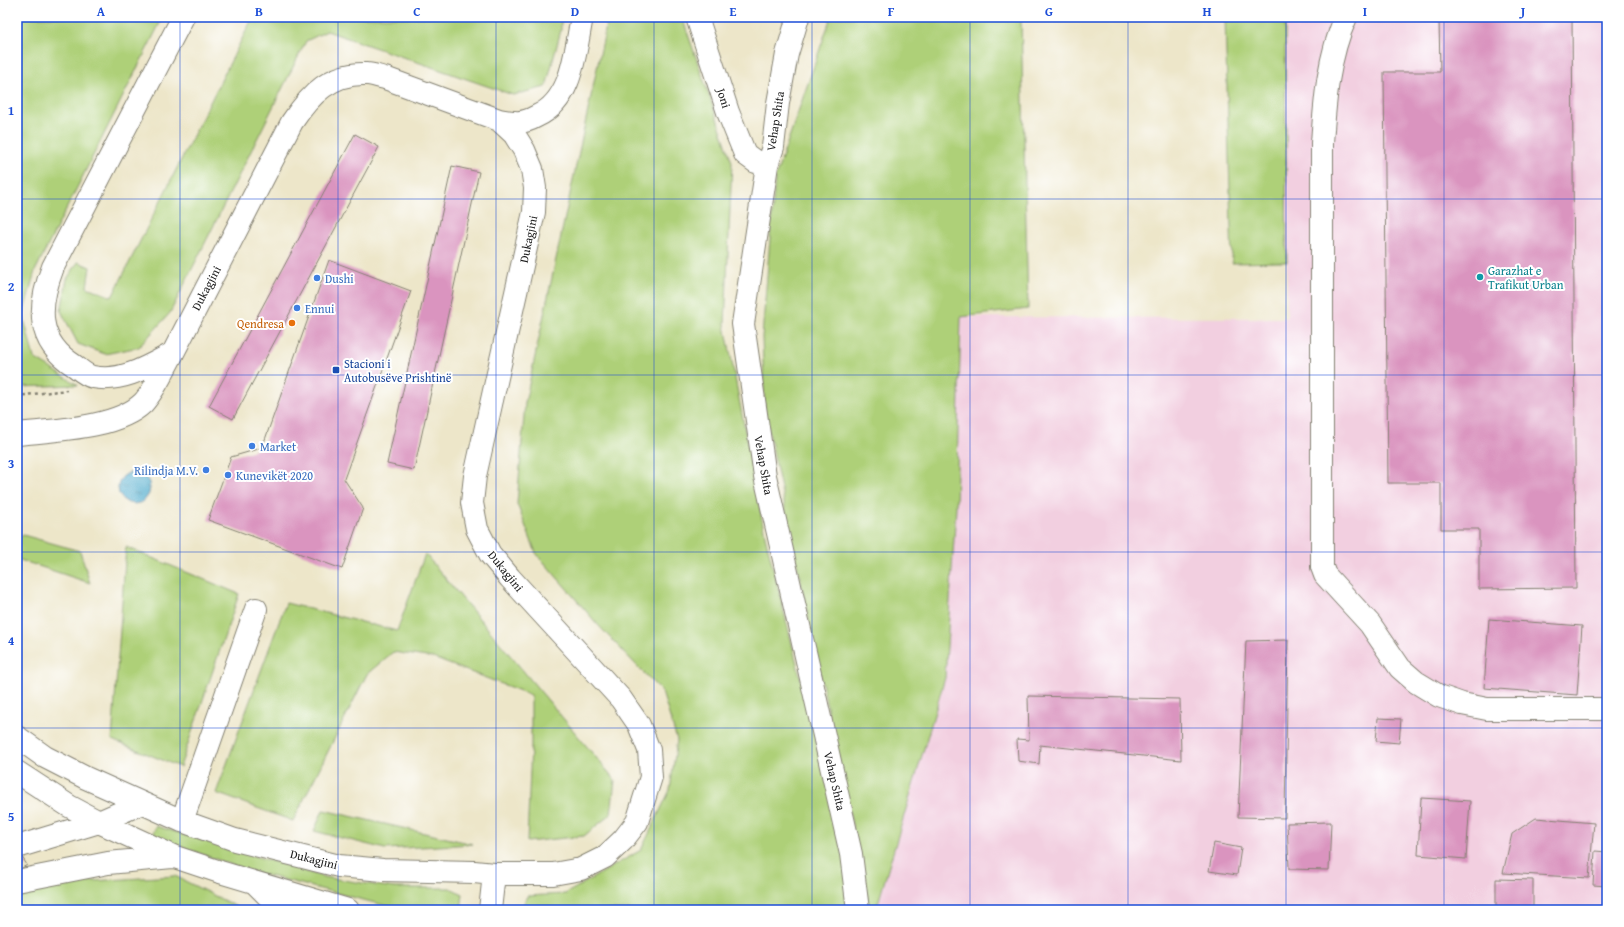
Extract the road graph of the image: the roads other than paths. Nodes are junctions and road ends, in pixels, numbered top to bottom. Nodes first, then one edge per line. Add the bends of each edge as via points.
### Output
1 (183, 17) edge
2 (582, 17) edge
3 (697, 17) edge
4 (798, 17) edge
5 (1346, 17) edge
6 (499, 120) junction
7 (767, 166) junction
8 (173, 353) junction
9 (17, 434) edge
10 (256, 609) dead end
11 (1607, 709) edge
12 (17, 737) edge
13 (17, 772) edge
14 (86, 778) junction
15 (142, 803) junction
16 (70, 806) junction
17 (182, 821) junction
18 (99, 822) junction
19 (17, 847) edge
20 (175, 857) junction
21 (494, 874) junction
22 (17, 881) edge
23 (252, 881) junction
24 (282, 910) edge
25 (348, 910) edge
26 (490, 910) edge
27 (858, 910) edge

1 - 8 street via 53,267 42,301 46,333 55,349 92,377 127,375
2 - 6 street via 570,74 555,104 530,120 515,123
3 - 7 street, Joni via 728,112 745,154
4 - 7 street, Vehap Shita via 787,54 773,147
5 - 11 street via 1330,68 1322,143 1322,567 1325,575 1370,624 1400,668 1416,682 1439,696 1487,709
6 - 8 street, Dukagjini via 385,78 367,74 347,76 318,90 303,105 292,122
6 - 21 street, Dukagjini via 514,134 532,169 535,188 534,212 475,476 472,503 477,529 490,554 510,578 621,699 639,725 649,750 651,777 637,822 605,857 581,869 553,874
7 - 27 street, Vehap Shita via 743,324 765,476 851,854
8 - 9 street, Dukagjini via 143,403 126,414 82,427
10 - 17 street
12 - 14 street, Dukagjini via 45,757
13 - 16 street
14 - 15 street, Dukagjini
14 - 16 street
15 - 17 street, Dukagjini
15 - 18 street
16 - 18 street
17 - 21 street, Dukagjini via 235,840 339,866
18 - 19 street
18 - 20 street
20 - 22 street via 108,863
20 - 23 street
21 - 26 street
23 - 24 street
23 - 25 street

